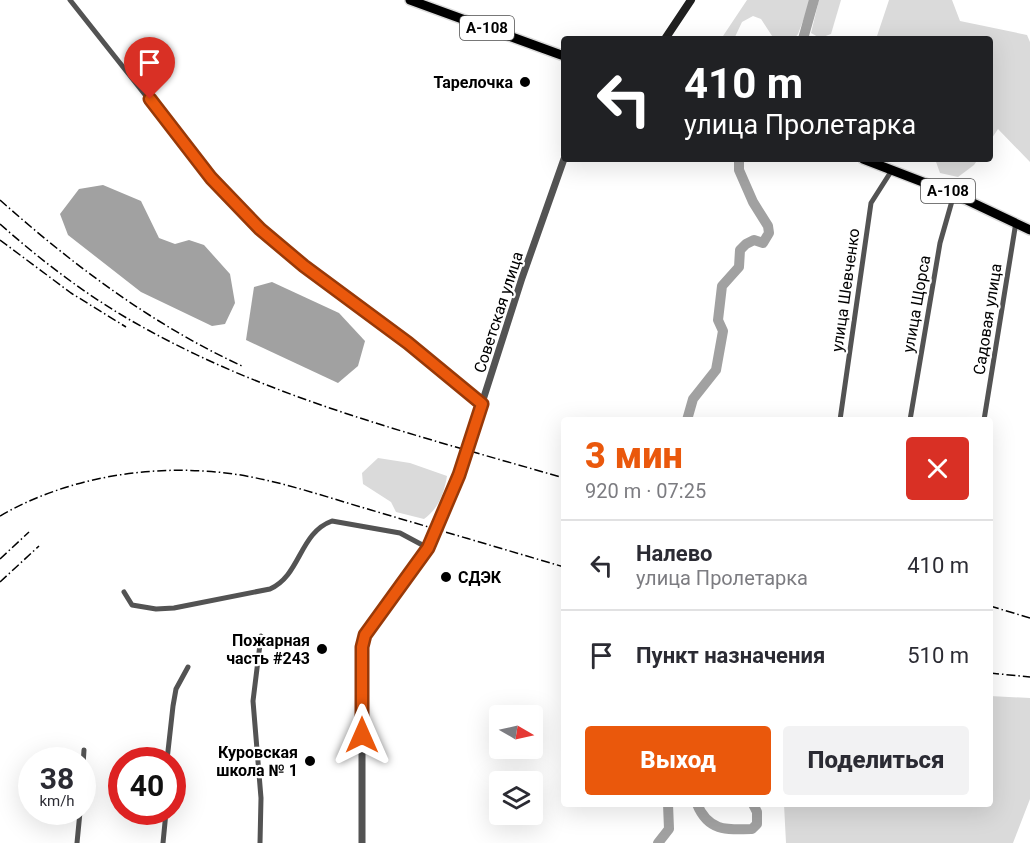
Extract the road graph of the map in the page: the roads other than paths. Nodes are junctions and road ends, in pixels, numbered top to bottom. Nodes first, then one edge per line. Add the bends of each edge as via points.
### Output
1 (70, 0) edge
2 (410, 0) edge
3 (692, 0) edge
4 (667, 36) edge
5 (561, 55) edge
6 (563, 162) edge
7 (870, 162) edge
8 (892, 170) junction
9 (954, 194) junction
10 (1016, 222) junction
11 (1030, 230) edge
12 (482, 404) junction
13 (840, 417) edge
14 (911, 417) edge
15 (984, 417) edge
16 (428, 548) junction
17 (124, 592) dead end
18 (261, 636) dead end
19 (188, 667) dead end
20 (168, 747) edge
21 (79, 825) edge
22 (165, 825) edge
23 (77, 843) edge
24 (163, 843) edge
25 (260, 843) edge
26 (362, 843) edge

1 - 12 street via 211,178 260,229
2 - 5 highway, А-108
3 - 4 main road
6 - 12 street, Советская улица
7 - 8 highway, А-108
8 - 9 highway, А-108
8 - 13 street, улица Шевченко via 871,203
9 - 10 highway, А-108
9 - 14 street, улица Щорса via 940,243
10 - 11 highway, А-108
10 - 15 street, Садовая улица
12 - 16 street, Советская улица via 459,475
16 - 17 street via 413,538 383,528 332,521 314,532 288,575 270,589 156,609 132,605
16 - 26 street, Советская улица via 371,625 362,647
18 - 25 street via 253,701 261,798
19 - 20 street via 176,689
21 - 23 street
22 - 24 street

